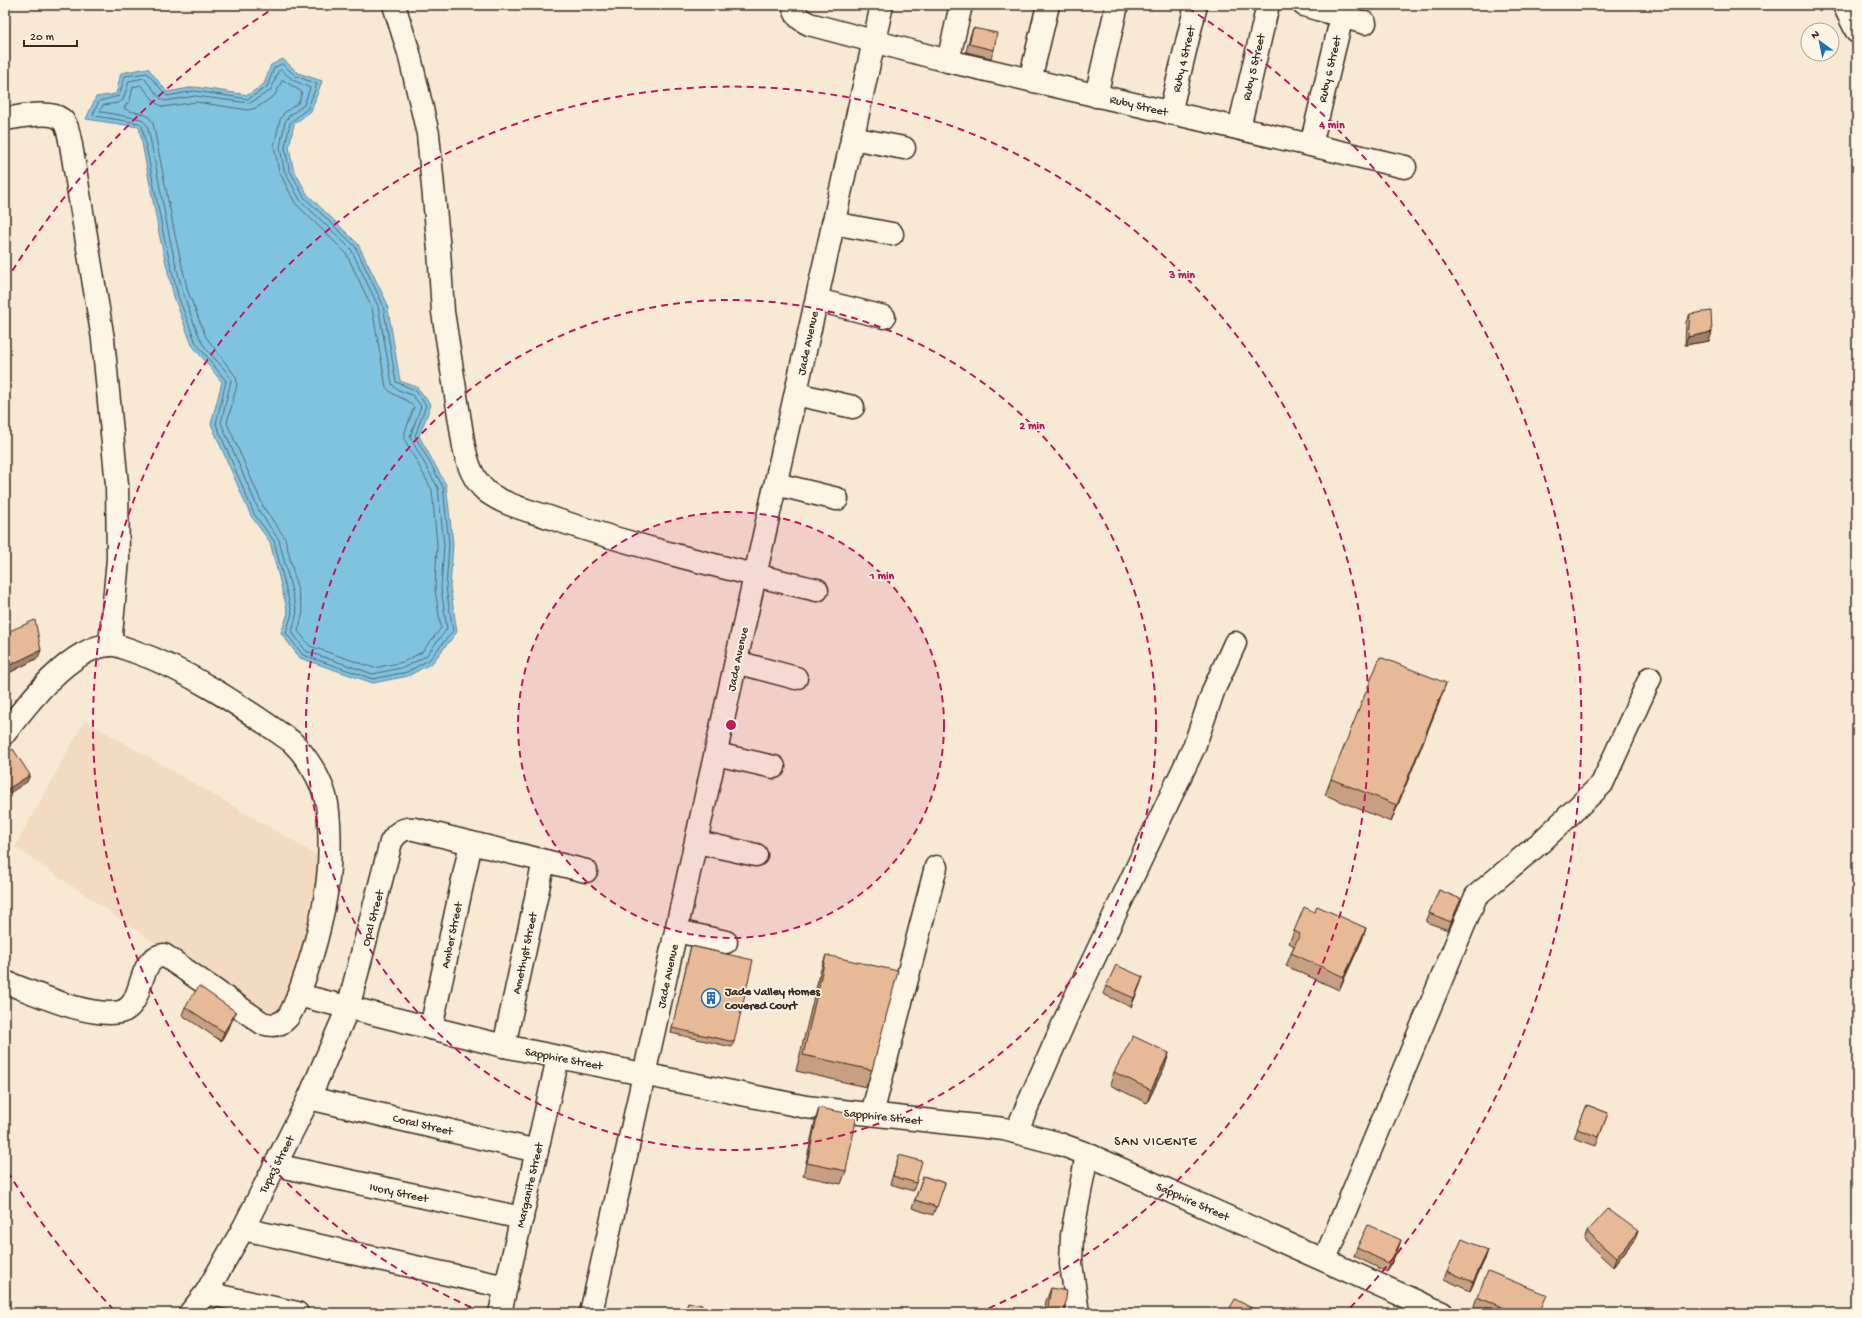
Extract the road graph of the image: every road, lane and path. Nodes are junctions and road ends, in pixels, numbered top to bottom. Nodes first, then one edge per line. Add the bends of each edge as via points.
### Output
1 (394, 5) edge
2 (793, 5) edge
3 (882, 5) edge
4 (961, 5) edge
5 (1048, 5) edge
6 (1117, 5) edge
7 (1196, 5) edge
8 (1268, 5) edge
9 (1304, 5) edge
10 (1844, 5) edge
11 (1342, 16) junction
12 (1365, 23) dead end
13 (1857, 32) edge
14 (874, 41) junction
15 (948, 62) junction
16 (1030, 80) junction
17 (1096, 96) junction
18 (1170, 113) junction
19 (5, 119) edge
20 (1239, 128) junction
21 (852, 138) junction
22 (1312, 145) junction
23 (904, 148) dead end
24 (1405, 167) dead end
25 (833, 223) junction
26 (892, 234) dead end
27 (816, 300) junction
28 (884, 317) dead end
29 (796, 394) junction
30 (853, 407) dead end
31 (776, 484) junction
32 (837, 499) dead end
33 (756, 575) junction
34 (817, 590) dead end
35 (1235, 643) dead end
36 (110, 645) junction
37 (736, 662) junction
38 (796, 678) dead end
39 (1650, 678) dead end
40 (5, 733) edge
41 (716, 754) junction
42 (774, 767) dead end
43 (697, 842) junction
44 (471, 843) junction
45 (756, 855) dead end
46 (544, 861) junction
47 (936, 867) dead end
48 (586, 871) dead end
49 (677, 931) junction
50 (726, 942) dead end
51 (5, 982) edge
52 (298, 995) junction
53 (348, 1008) junction
54 (431, 1028) junction
55 (504, 1046) junction
56 (558, 1058) junction
57 (645, 1074) junction
58 (309, 1098) junction
59 (872, 1114) junction
60 (1016, 1132) junction
61 (537, 1151) junction
62 (1087, 1154) junction
63 (276, 1165) junction
64 (522, 1218) junction
65 (243, 1229) junction
66 (1325, 1260) junction
67 (506, 1287) junction
68 (206, 1293) junction
69 (190, 1313) edge
70 (297, 1313) edge
71 (500, 1313) edge
72 (591, 1313) edge
73 (1078, 1313) edge
74 (1442, 1313) edge

1 - 33 street via 409,54 428,134 443,312 464,447 468,466 474,477 480,486 503,501 575,526
2 - 14 street, Ruby Street via 795,14 809,24
3 - 14 street, Jade Avenue
4 - 15 street
5 - 16 street
6 - 17 street
7 - 18 street, Ruby 4 Street
8 - 20 street, Ruby 5 Street
9 - 11 street
10 - 13 street
11 - 12 street
11 - 22 street, Ruby 6 Street
14 - 15 street, Ruby Street
14 - 21 street, Jade Avenue
15 - 16 street, Ruby Street
16 - 17 street, Ruby Street
17 - 18 street, Ruby Street
18 - 20 street, Ruby Street
19 - 36 street via 55,116 62,119 66,125 72,145 102,338 118,486 118,559
20 - 22 street, Ruby Street
21 - 23 street
21 - 25 street, Jade Avenue
22 - 24 street, Ruby Street
25 - 26 street
25 - 27 street, Jade Avenue
27 - 28 street
27 - 29 street, Jade Avenue
29 - 30 street
29 - 31 street, Jade Avenue
31 - 32 street
31 - 33 street, Jade Avenue
33 - 34 street
33 - 37 street, Jade Avenue
35 - 60 street via 1214,689 1194,747 1069,1011
36 - 40 street via 96,648 63,667 38,692
36 - 52 street via 144,655 222,695 303,752 315,774 327,802 329,868 322,916 311,960
37 - 38 street
37 - 41 street, Jade Avenue
39 - 66 street via 1602,784 1541,842 1476,896
41 - 42 street
41 - 43 street, Jade Avenue
43 - 45 street
43 - 49 street, Jade Avenue
44 - 46 street
44 - 53 street, Opal Street via 406,828 395,835 391,842
44 - 54 street, Amber Street
46 - 48 street
46 - 55 street, Amethyst Street
47 - 59 street
49 - 50 street
49 - 57 street, Jade Avenue
51 - 52 street via 73,1006 104,1013 121,1012 134,999 151,960 164,955 262,1023 271,1026 287,1018
52 - 53 street, Sapphire Street
53 - 54 street, Sapphire Street
53 - 58 street, Tupaz Street
54 - 55 street, Sapphire Street
55 - 56 street, Sapphire Street
56 - 57 street, Sapphire Street
56 - 61 street, Marganite Street
57 - 59 street, Sapphire Street via 776,1102
57 - 72 street, Jade Avenue
58 - 61 street, Coral Street
58 - 63 street, Tupaz Street
59 - 60 street, Sapphire Street
60 - 62 street, Sapphire Street
61 - 64 street, Marganite Street
62 - 66 street, Sapphire Street
62 - 73 street via 1072,1235 1071,1264
63 - 64 street, Ivory Street
63 - 65 street, Tupaz Street
64 - 67 street, Marganite Street
65 - 67 street
65 - 68 street, Tupaz Street
66 - 74 street, Sapphire Street
67 - 71 street, Marganite Street
68 - 69 street, Tupaz Street
68 - 70 street

